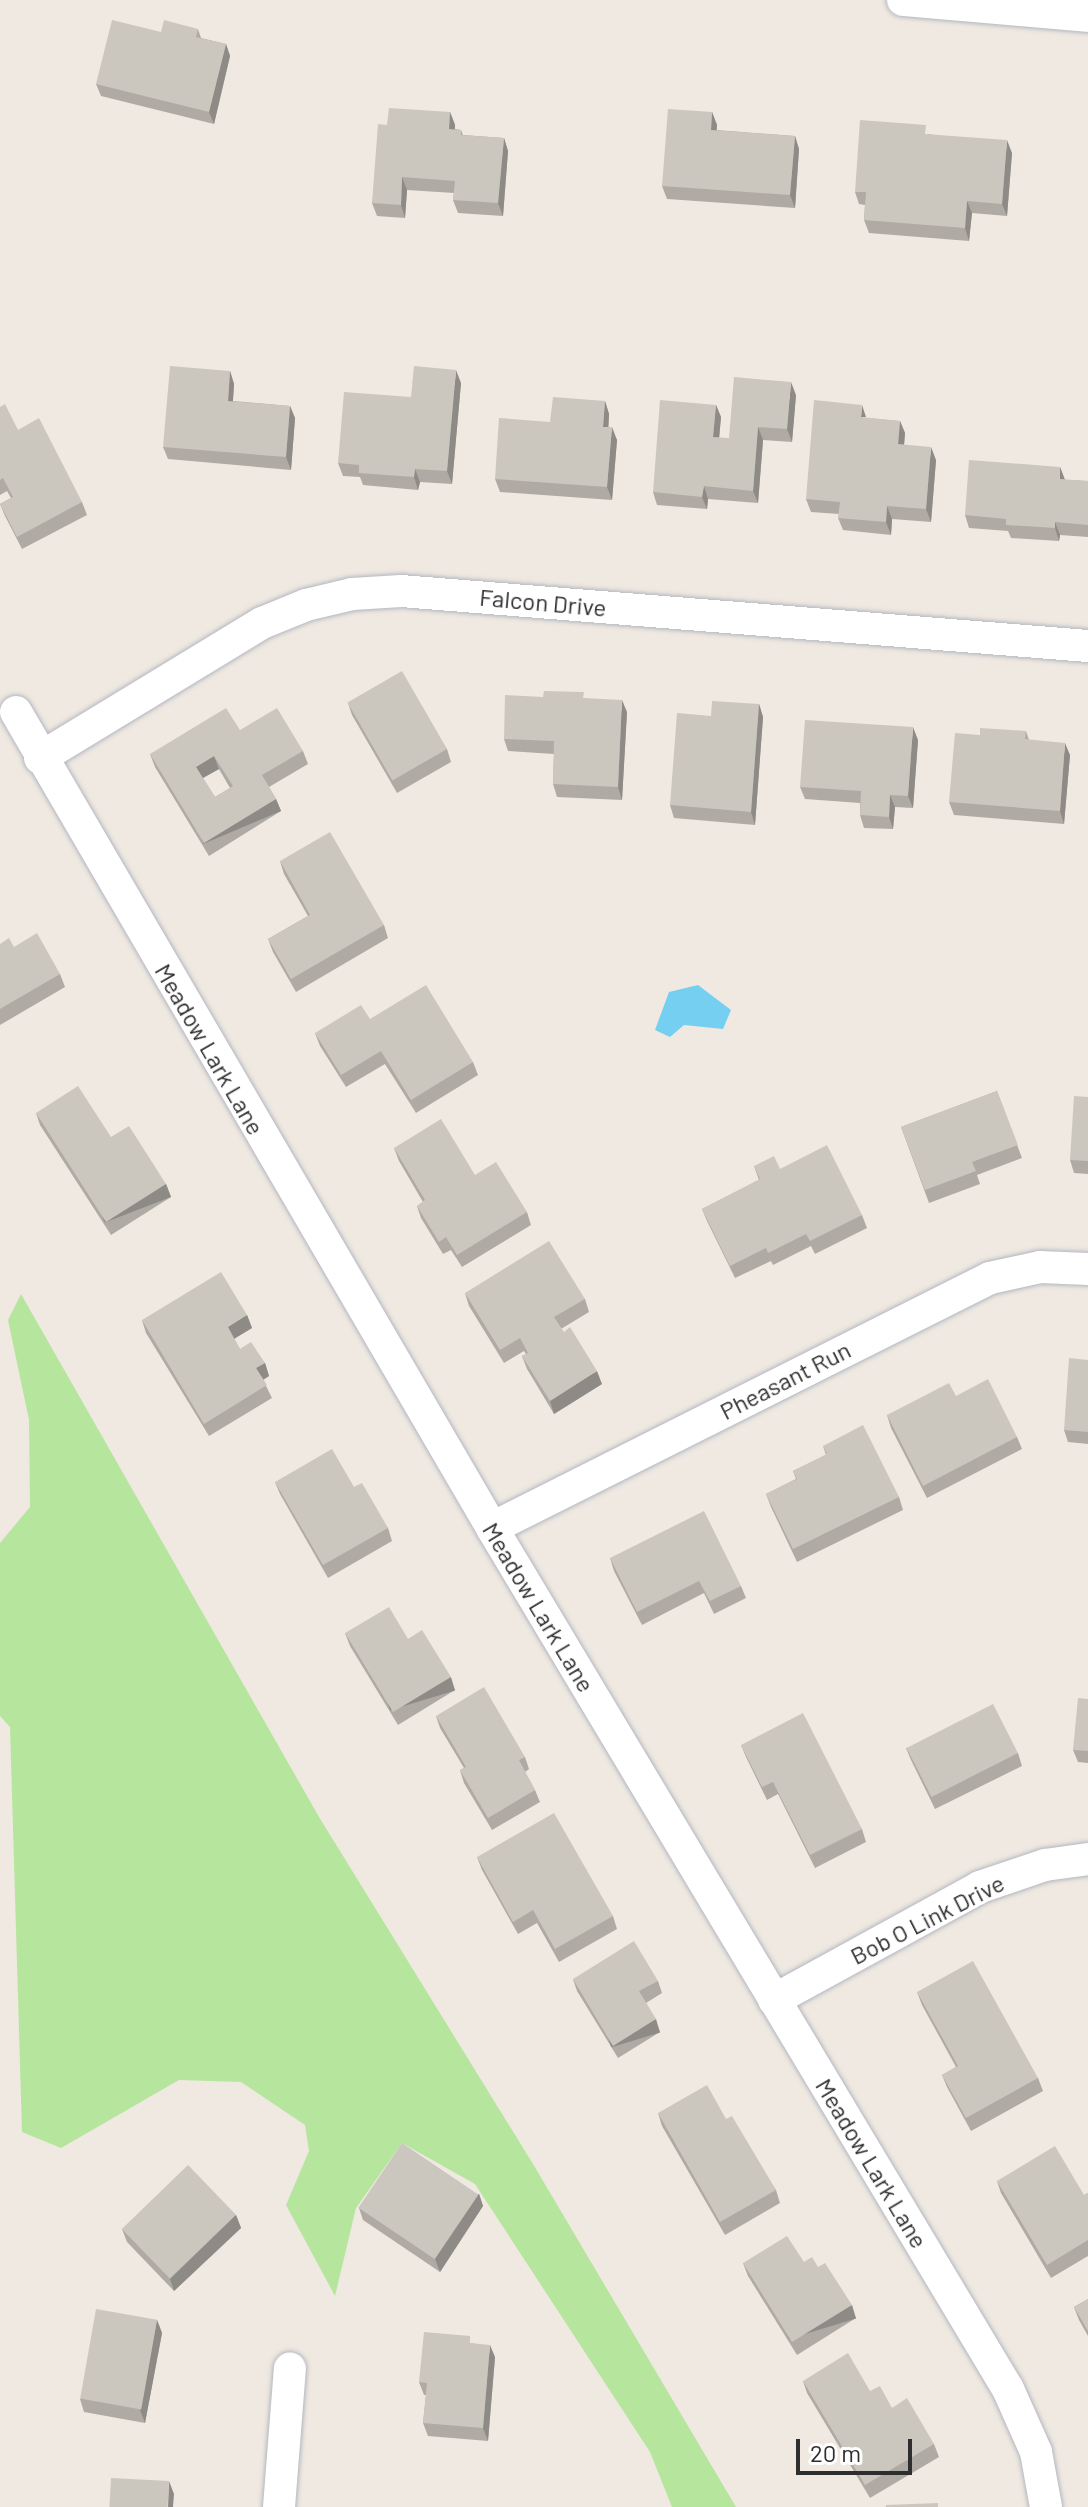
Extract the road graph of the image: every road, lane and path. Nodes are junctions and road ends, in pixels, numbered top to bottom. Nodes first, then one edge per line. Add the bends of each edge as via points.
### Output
1 (903, 0) edge
2 (1088, 16) edge
3 (1088, 646) edge
4 (16, 712) dead end
5 (40, 758) junction
6 (1088, 1269) edge
7 (492, 1528) junction
8 (1088, 1859) edge
9 (774, 2000) junction
10 (290, 2368) dead end
11 (279, 2507) edge
12 (1046, 2507) edge

1 - 2 street
3 - 5 street, Falcon Drive via 401,591 352,594 262,623
4 - 5 street, Meadow Lark Lane
5 - 7 street, Meadow Lark Lane
6 - 7 street, Pheasant Run via 1040,1267 990,1278
7 - 9 street, Meadow Lark Lane
8 - 9 street, Bob O Link Drive via 1045,1865 980,1887
9 - 12 street, Meadow Lark Lane via 1008,2389 1036,2452
10 - 11 street

